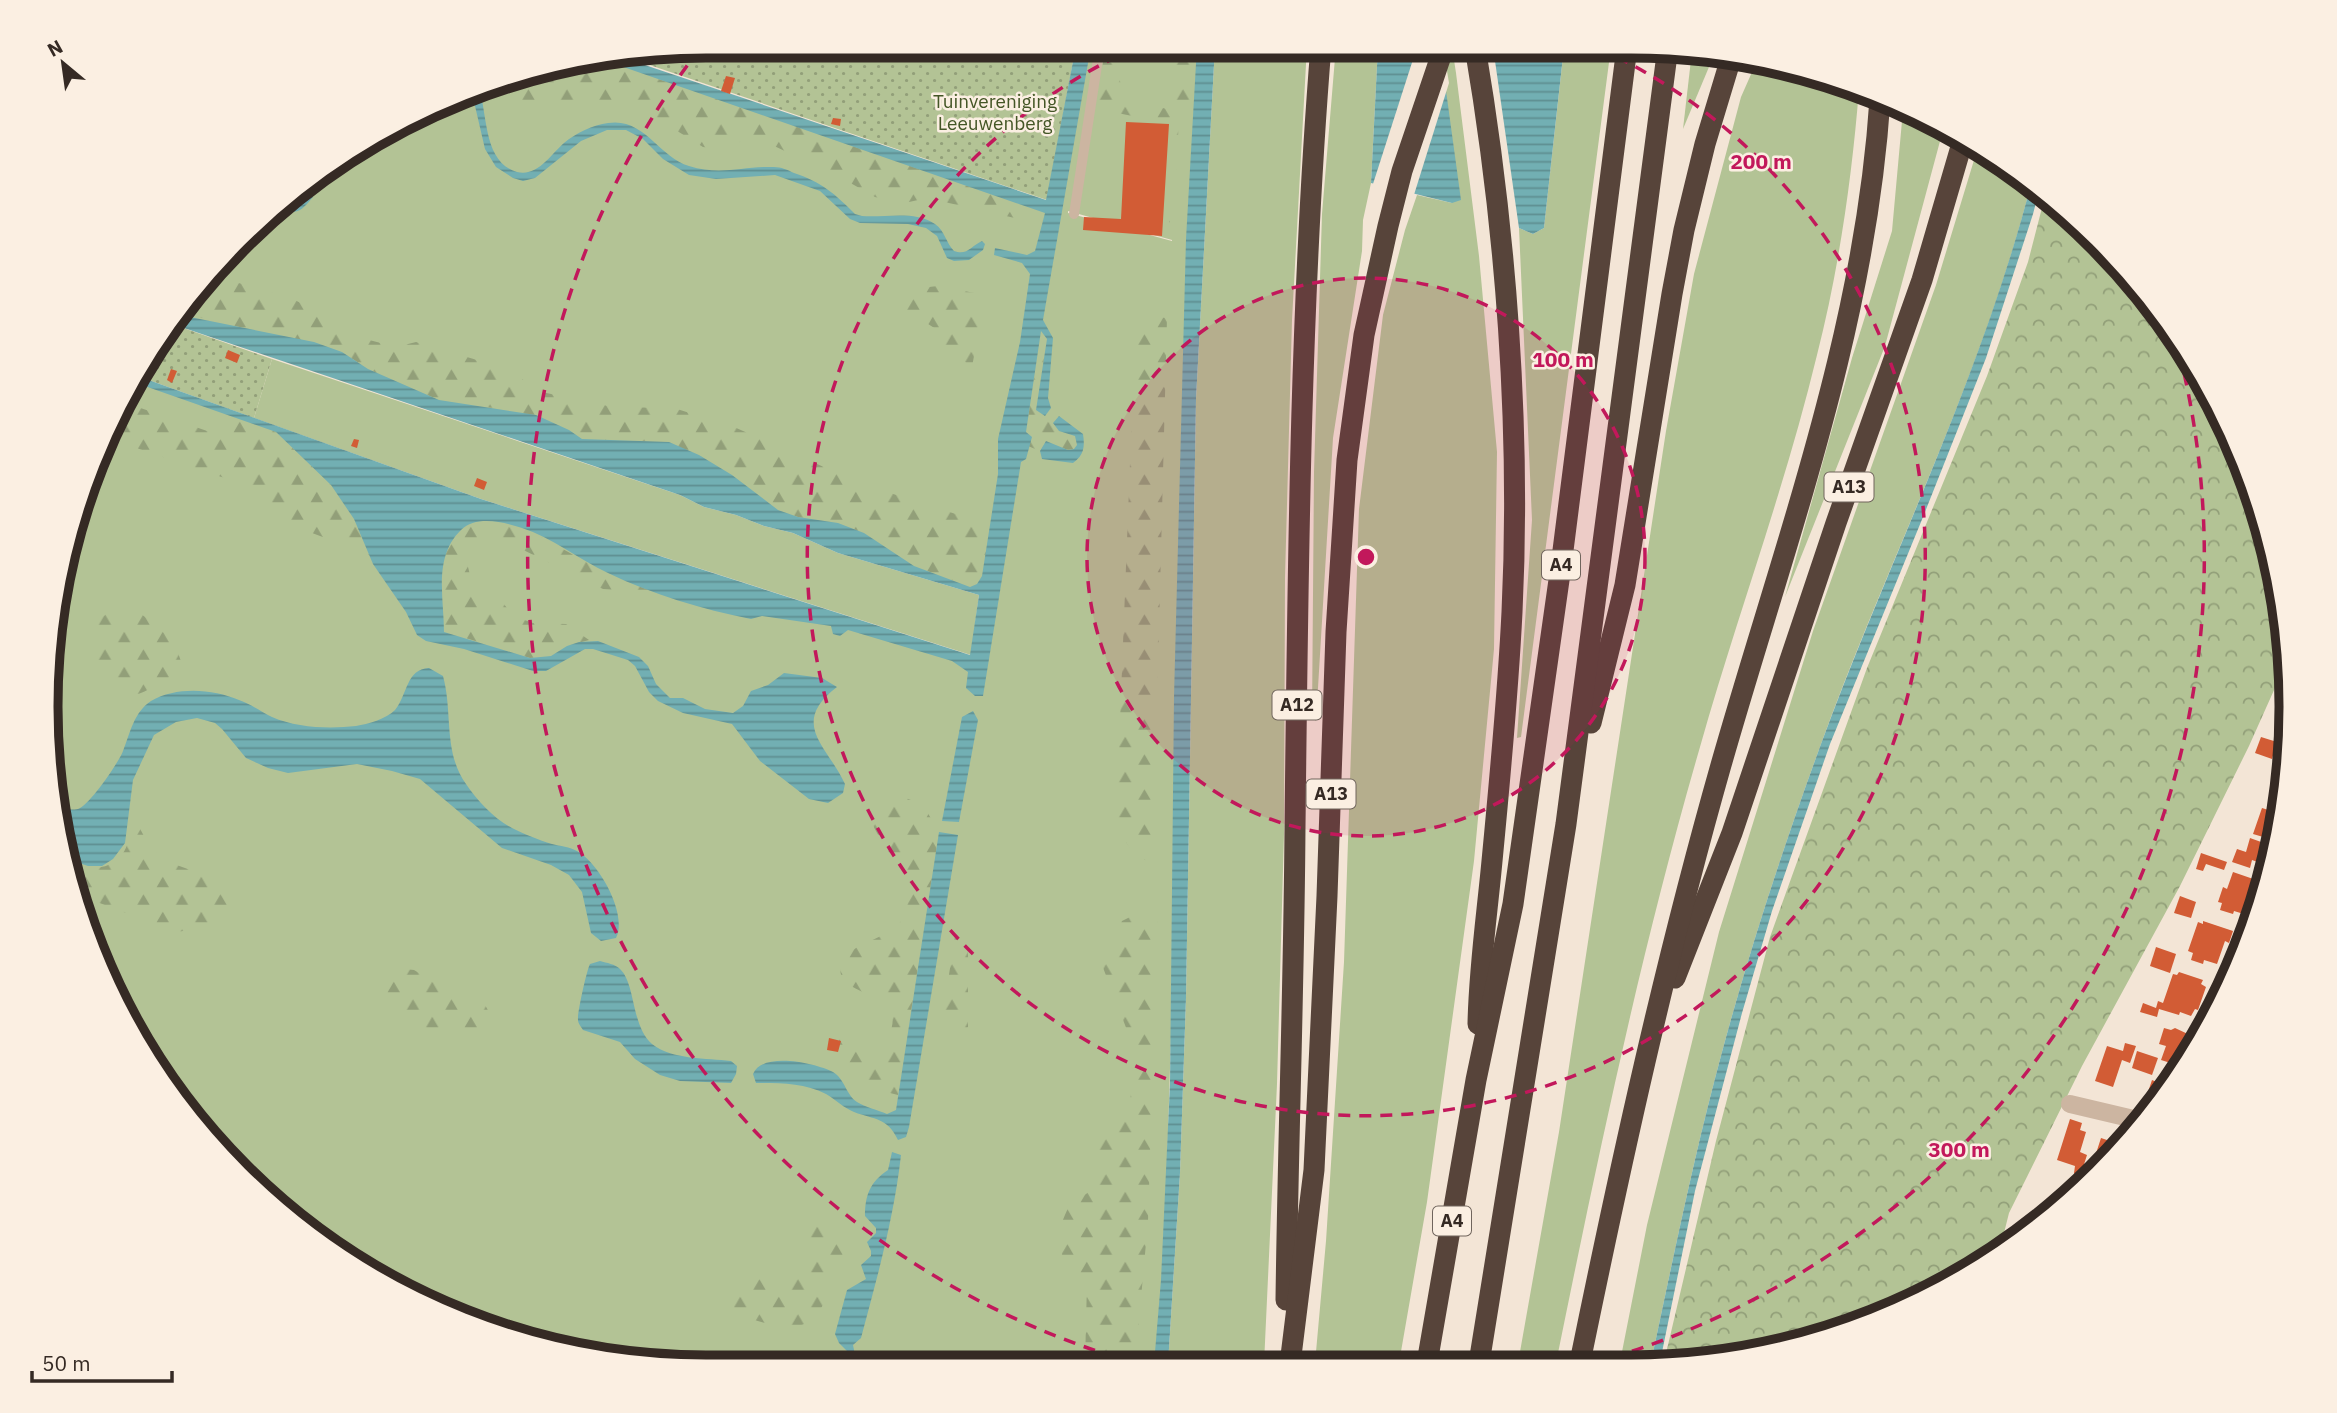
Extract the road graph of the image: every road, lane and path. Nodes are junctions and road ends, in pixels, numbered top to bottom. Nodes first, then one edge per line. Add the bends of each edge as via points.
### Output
1 (1098, 58) edge
2 (1320, 58) edge
3 (1440, 58) edge
4 (1477, 58) edge
5 (1626, 58) edge
6 (1666, 59) edge
7 (1729, 65) edge
8 (1879, 107) edge
9 (1961, 148) edge
10 (1074, 214) dead end
11 (1566, 824) junction
12 (1646, 1051) junction
13 (1476, 1080) junction
14 (2070, 1104) dead end
15 (2131, 1118) edge
16 (1288, 1355) edge
17 (1289, 1355) edge
18 (1428, 1355) edge
19 (1480, 1355) edge
20 (1581, 1355) edge

1 - 10 lane
2 - 16 highway, A12 via 1301,403
3 - 17 highway, A13 via 1388,226 1364,335 1347,460 1314,1170
4 - 13 highway via 1502,258 1515,434 1512,611 1479,971
5 - 13 highway, A4 via 1513,904
6 - 11 highway, A4
7 - 11 highway, A4 via 1684,230 1625,585
8 - 12 highway, A13 via 1861,254 1837,373 1703,829
9 - 12 highway, A13 via 1922,280 1732,833
11 - 19 highway, A4
12 - 20 highway, A13
13 - 18 highway, A4
14 - 15 street

